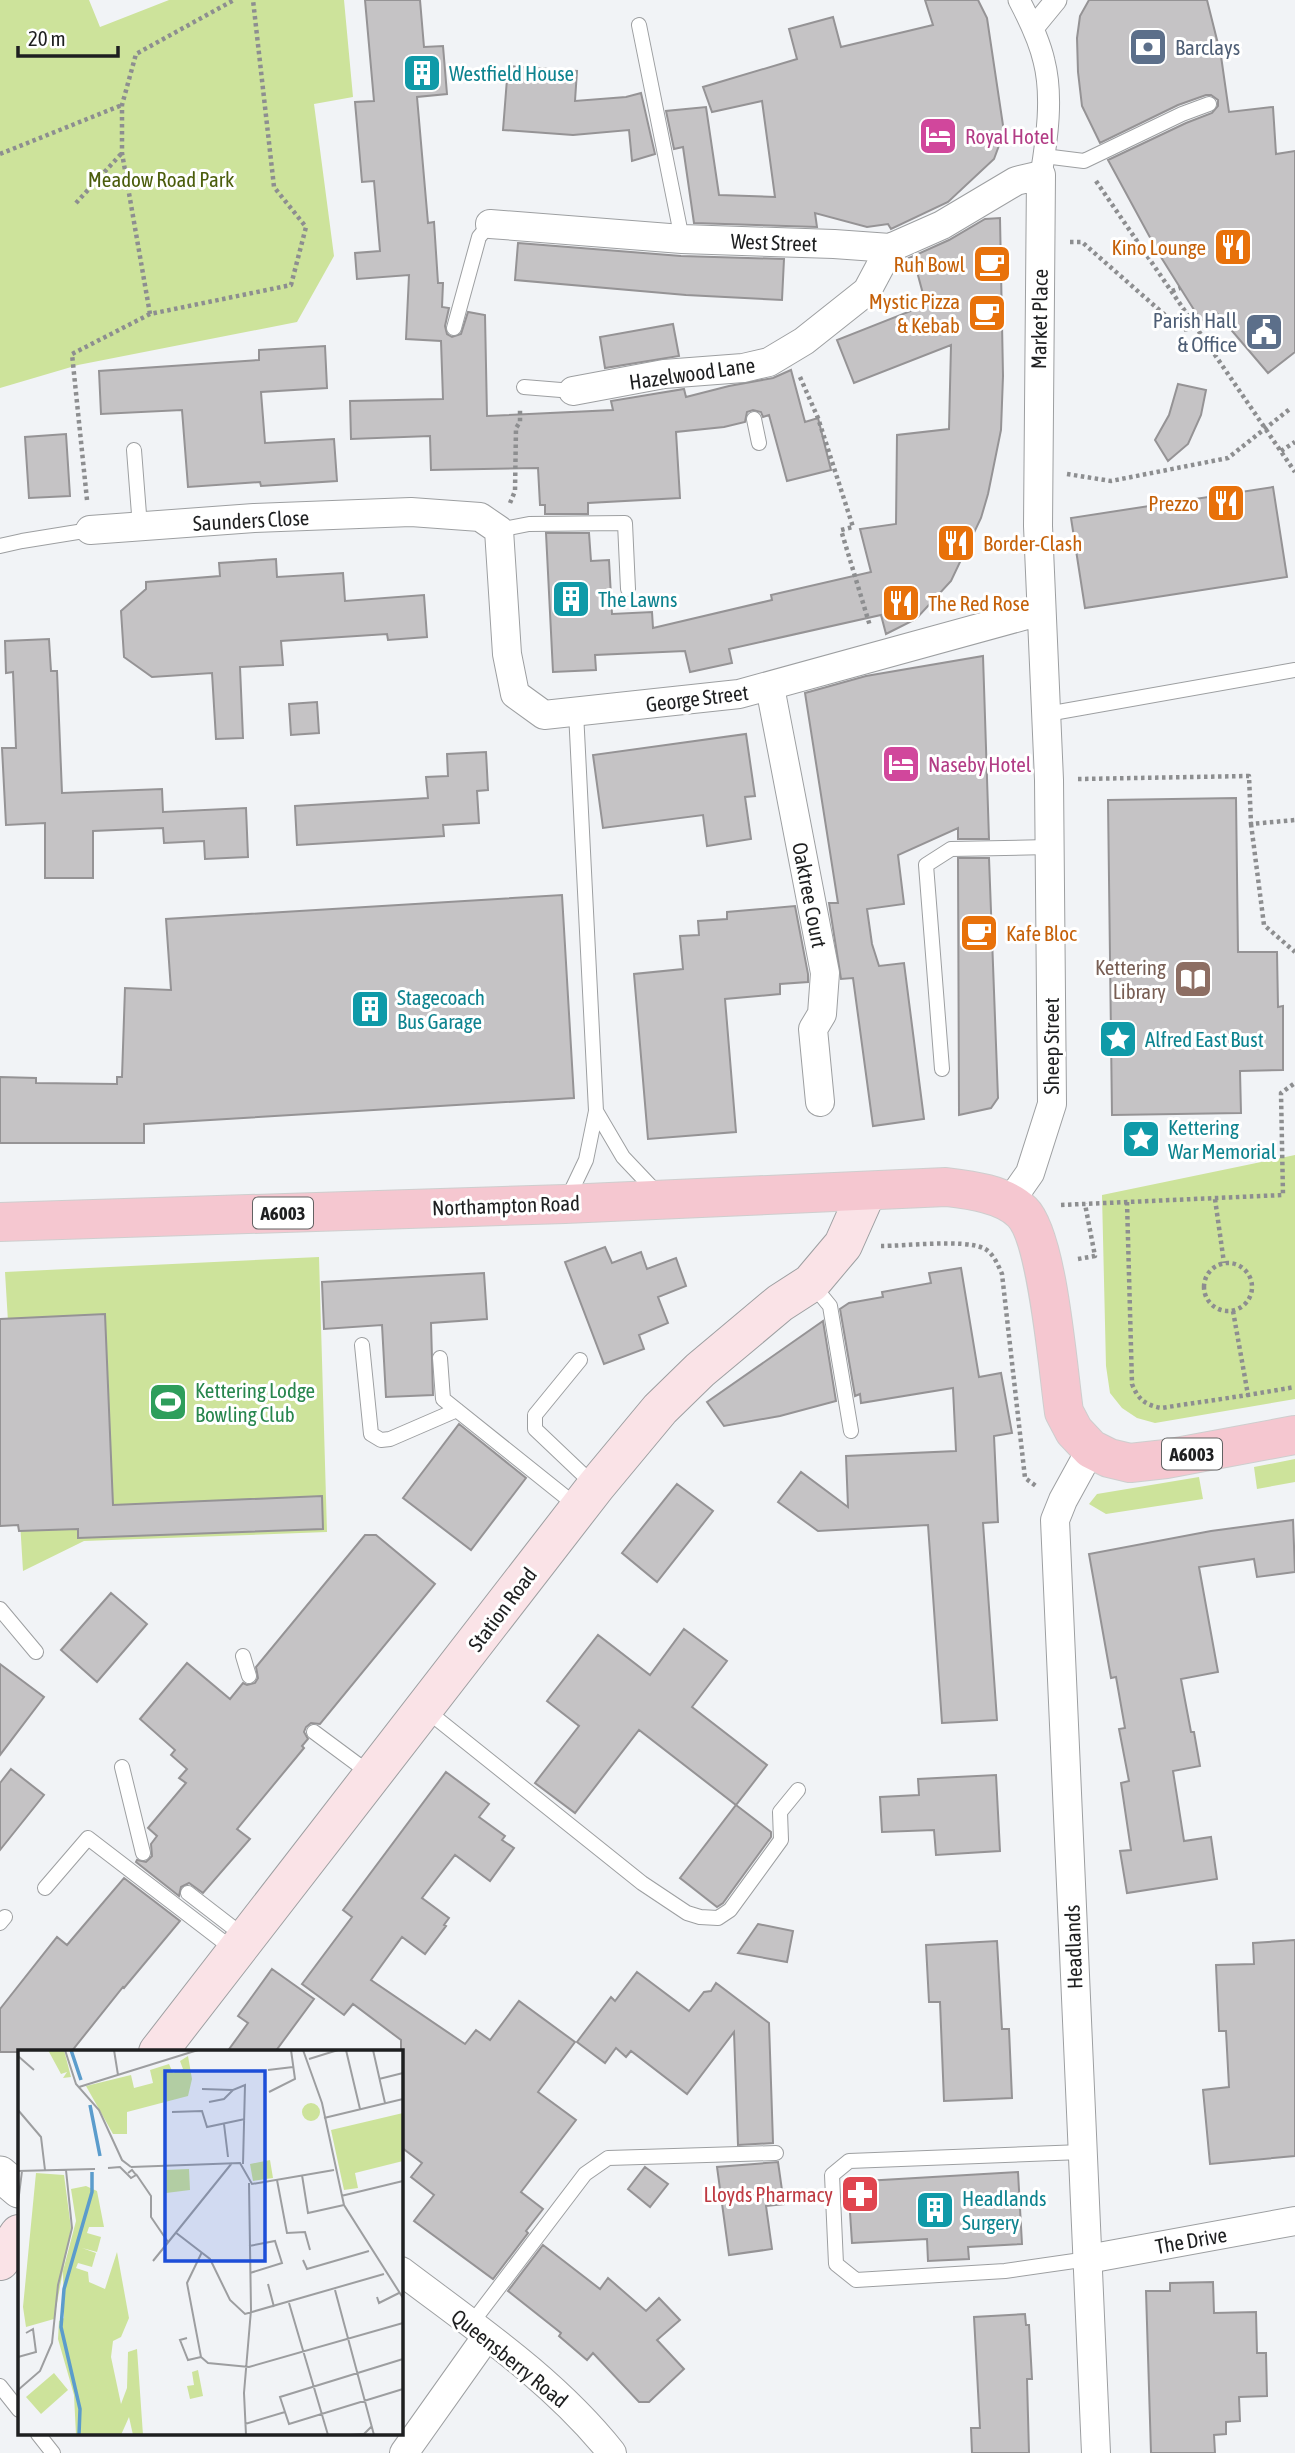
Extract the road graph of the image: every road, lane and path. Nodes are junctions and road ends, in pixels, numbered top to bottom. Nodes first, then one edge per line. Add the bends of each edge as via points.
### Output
1 (234, 0) edge
2 (253, 0) edge
3 (1020, 0) edge
4 (1056, 0) edge
5 (639, 25) dead end
6 (1033, 28) junction
7 (1209, 104) dead end
8 (122, 106) junction
9 (122, 153) junction
10 (0, 154) edge
11 (1042, 166) junction
12 (1089, 170) dead end
13 (76, 204) dead end
14 (490, 224) joint
15 (682, 239) junction
16 (1082, 242) dead end
17 (890, 248) junction
18 (1180, 288) dead end
19 (1172, 292) junction
20 (150, 314) junction
21 (1197, 327) junction
22 (454, 328) dead end
23 (789, 350) junction
24 (524, 387) dead end
25 (573, 391) joint
26 (1291, 408) dead end
27 (754, 419) dead end
28 (520, 422) dead end
29 (1266, 428) junction
30 (1295, 442) edge
31 (759, 443) dead end
32 (134, 450) dead end
33 (1281, 452) junction
34 (1038, 467) junction
35 (1295, 472) edge
36 (140, 527) junction
37 (90, 530) junction
38 (499, 530) junction
39 (0, 546) edge
40 (628, 589) dead end
41 (1041, 611) junction
42 (880, 657) junction
43 (1295, 670) edge
44 (770, 687) junction
45 (576, 712) junction
46 (1047, 714) junction
47 (1049, 780) junction
48 (1295, 820) edge
49 (1251, 824) junction
50 (1049, 847) junction
51 (1295, 952) edge
52 (942, 1069) dead end
53 (1295, 1083) edge
54 (820, 1102) dead end
55 (596, 1111) junction
56 (867, 1191) junction
57 (662, 1199) junction
58 (1214, 1199) junction
59 (1126, 1202) junction
60 (1009, 1203) junction
61 (565, 1204) junction
62 (1085, 1204) junction
63 (1060, 1205) dead end
64 (0, 1222) edge
65 (877, 1247) dead end
66 (1081, 1258) dead end
67 (1224, 1263) junction
68 (811, 1283) junction
69 (1233, 1311) junction
70 (362, 1345) dead end
71 (440, 1358) dead end
72 (580, 1360) dead end
73 (1295, 1387) edge
74 (1248, 1395) junction
75 (457, 1409) junction
76 (851, 1431) dead end
77 (1295, 1435) edge
78 (1091, 1449) junction
79 (1025, 1478) dead end
80 (587, 1497) junction
81 (0, 1609) edge
82 (36, 1652) dead end
83 (243, 1656) dead end
84 (249, 1676) dead end
85 (425, 1709) junction
86 (314, 1732) dead end
87 (122, 1766) dead end
88 (373, 1775) junction
89 (798, 1790) dead end
90 (143, 1853) dead end
91 (45, 1888) dead end
92 (188, 1893) dead end
93 (242, 1945) junction
94 (160, 2050) edge
95 (1082, 2152) junction
96 (776, 2153) dead end
97 (0, 2174) edge
98 (18, 2189) edge
99 (1295, 2221) edge
100 (1088, 2259) junction
101 (402, 2272) edge
102 (479, 2330) junction
103 (0, 2386) edge
104 (18, 2409) edge
105 (40, 2436) edge
106 (53, 2453) edge
107 (404, 2453) edge
108 (612, 2453) edge
109 (1096, 2453) edge

1 - 8 path via 136,54
2 - 20 path via 274,187 306,227 291,285
3 - 6 street, Market Place
4 - 6 street
5 - 15 lane
6 - 11 street, Market Place via 1045,62 1048,99
7 - 11 lane via 1084,161
8 - 9 path
8 - 10 path
9 - 13 path
9 - 20 path
11 - 17 street, West Street via 942,225
11 - 34 street, Market Place
12 - 19 path
14 - 15 street, West Street
14 - 22 lane via 480,237
15 - 17 street, West Street
16 - 21 path via 1182,330
17 - 23 street, Hazelwood Lane via 867,291
18 - 19 path
19 - 21 path
20 - 37 path via 72,354
21 - 29 path
23 - 25 street, Hazelwood Lane via 744,374 664,374
23 - 42 path via 818,418 853,527 841,530
24 - 25 lane
26 - 29 path
27 - 31 lane
28 - 38 path via 516,428 515,491
29 - 33 path
29 - 34 path via 1228,458 1111,481
30 - 33 path
32 - 36 lane
33 - 35 path
34 - 41 street, Market Place
36 - 37 street, Saunders Close
36 - 38 street, Saunders Close via 411,512 480,517
37 - 39 lane, Saunders Close
38 - 40 lane via 529,524 625,523
38 - 45 street, George Street via 507,654 515,694 544,715
41 - 42 street, George Street
41 - 46 street, Sheep Street
42 - 44 street, George Street
43 - 46 lane
44 - 45 street, George Street
44 - 54 street, Oaktree Court via 825,973 822,1014 813,1029
45 - 55 lane
46 - 47 street, Sheep Street
47 - 49 path via 1249,776
47 - 50 street, Sheep Street
48 - 49 path
49 - 51 path via 1264,925
50 - 52 lane via 951,849 926,865
50 - 60 street, Sheep Street via 1052,1104 1030,1173
53 - 58 path via 1281,1093 1283,1195
55 - 57 lane via 623,1157
55 - 61 lane via 586,1160
56 - 57 main road, Northampton Road / A6003
56 - 60 main road, Northampton Road / A6003 via 946,1187
56 - 68 main road, Station Road via 844,1245
57 - 61 main road, Northampton Road / A6003
58 - 59 path
58 - 67 path
59 - 62 path
59 - 74 path via 1136,1395 1147,1405 1161,1408
60 - 78 main road, A6003 via 1022,1211 1038,1240 1064,1412
61 - 64 main road, Northampton Road / A6003
62 - 63 path
62 - 66 path via 1095,1256
65 - 79 path via 967,1244 985,1248 996,1261 1002,1275
67 - 69 path via 1247,1272 1252,1287 1247,1303
67 - 69 path via 1210,1270 1204,1292 1211,1305
68 - 76 lane via 830,1306
68 - 80 main road, Station Road via 699,1370
69 - 74 path
70 - 75 lane via 375,1438 390,1439
71 - 75 lane via 443,1399
72 - 80 lane via 534,1422
73 - 74 path
75 - 80 lane
77 - 78 main road, A6003 via 1130,1463
78 - 95 street, Headlands via 1055,1520
80 - 85 main road, Station Road
81 - 82 lane
83 - 84 lane
85 - 88 main road, Station Road
85 - 89 lane via 642,1883 700,1917 718,1918 730,1910 781,1840 780,1812
86 - 88 lane
87 - 90 lane
88 - 93 main road, Station Road
91 - 93 lane via 88,1838
92 - 93 lane
93 - 94 main road, Station Road
95 - 100 street, Headlands
95 - 100 lane via 849,2161 832,2175 836,2264 856,2280 1005,2271
96 - 102 lane via 608,2158 585,2174
97 - 98 street
99 - 100 street, The Drive
100 - 109 street, Headlands
101 - 102 street, Queensberry Road
102 - 107 street
102 - 108 street, Queensberry Road via 534,2373 589,2424
103 - 104 lane
105 - 106 lane

